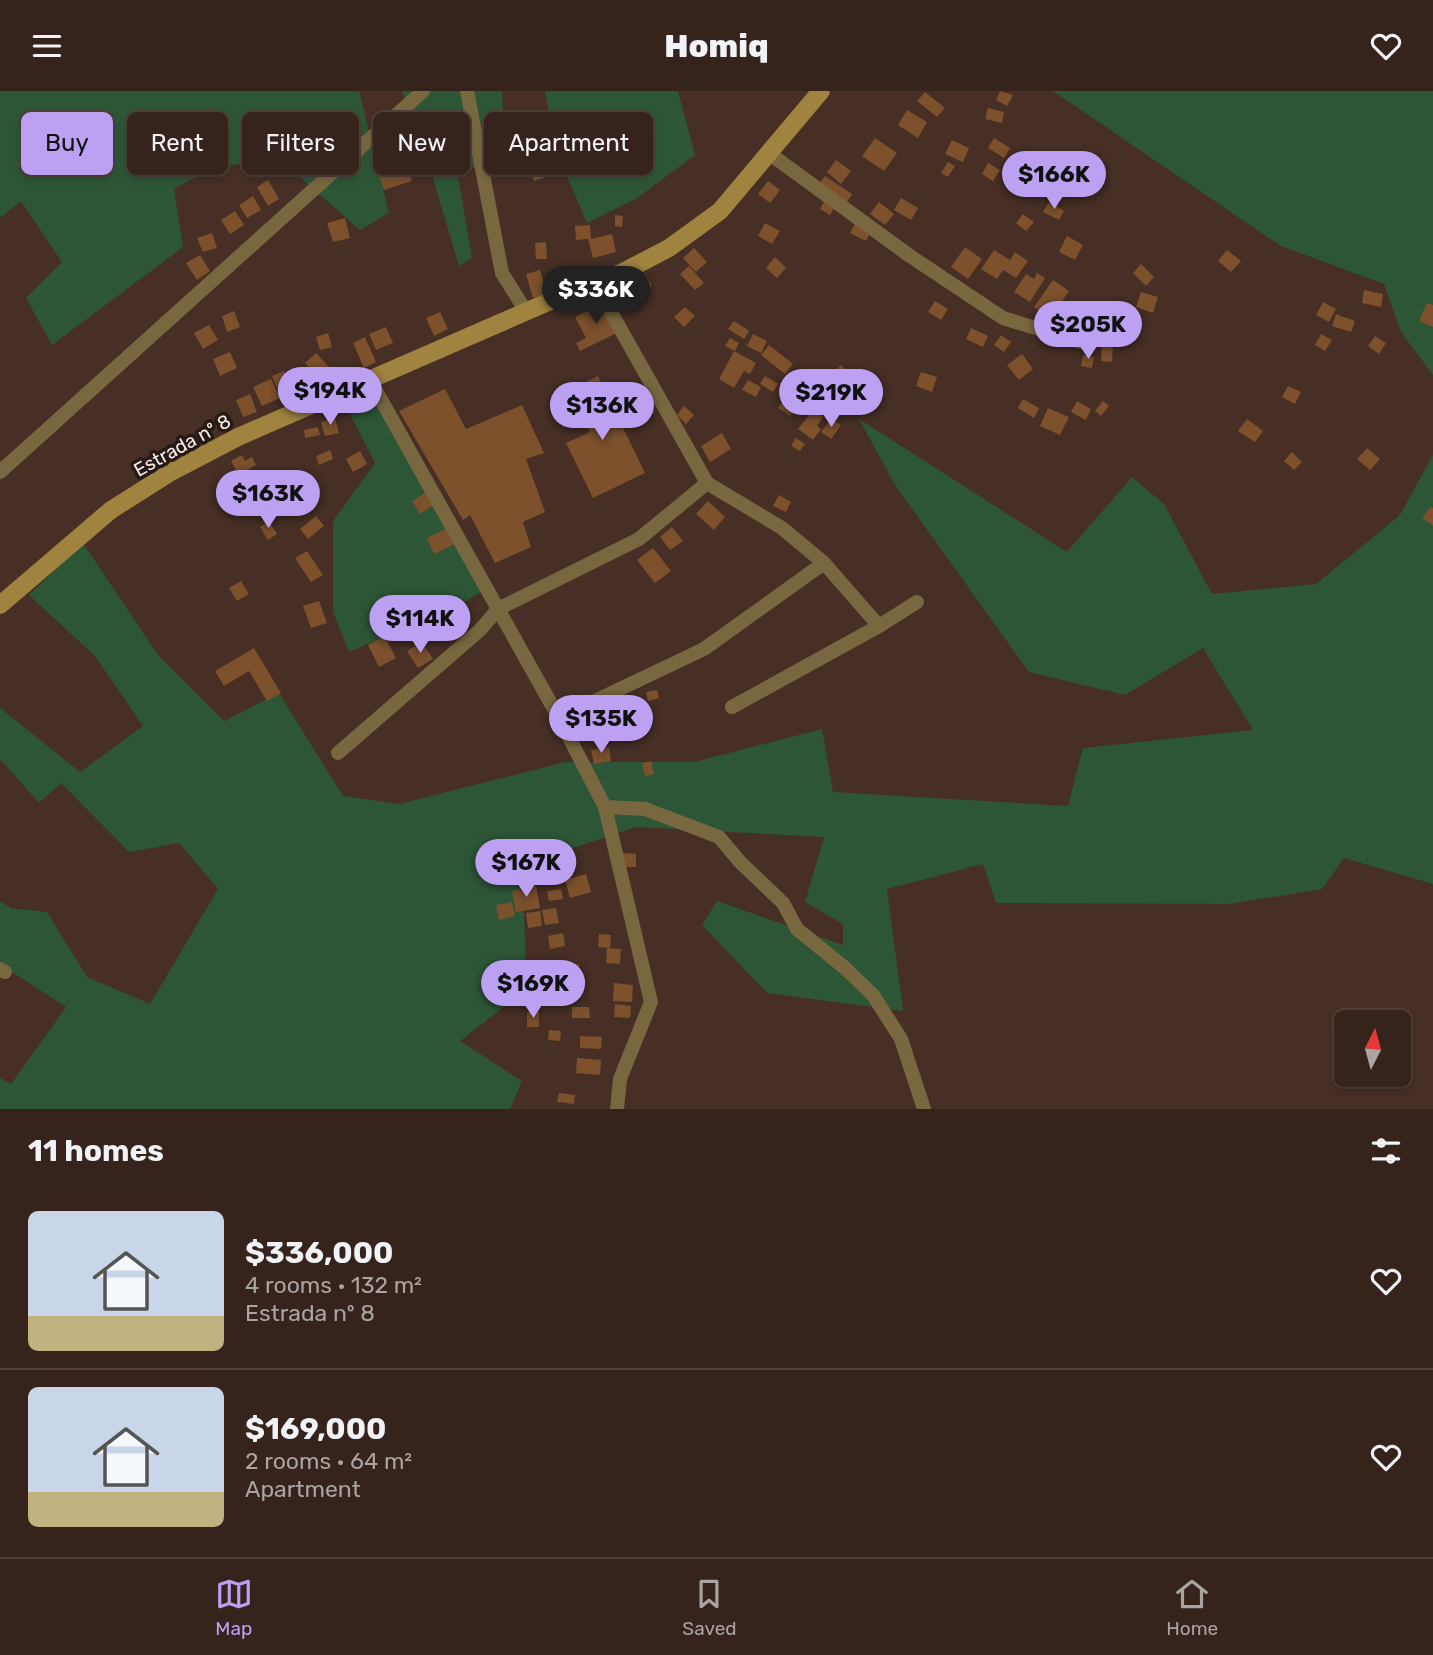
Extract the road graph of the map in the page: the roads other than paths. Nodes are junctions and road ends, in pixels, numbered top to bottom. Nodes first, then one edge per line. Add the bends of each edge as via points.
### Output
1 (424, 91) edge
2 (467, 91) edge
3 (821, 91) edge
4 (770, 154) junction
5 (594, 282) junction
6 (527, 313) junction
7 (1084, 342) dead end
8 (370, 380) junction
9 (0, 472) edge
10 (708, 483) junction
11 (824, 563) junction
12 (917, 602) dead end
13 (0, 605) edge
14 (498, 609) junction
15 (879, 627) junction
16 (732, 707) dead end
17 (559, 717) junction
18 (338, 753) dead end
19 (605, 807) junction
20 (617, 1109) edge
21 (924, 1109) edge

1 - 9 street
2 - 6 street via 502,273
3 - 4 main road, Estrada nº 8
4 - 5 main road, Estrada nº 8 via 720,211 669,248
4 - 7 street via 1003,318
5 - 6 main road, Estrada nº 8
5 - 10 street
6 - 8 main road, Estrada nº 8
8 - 13 main road, Estrada nº 8 via 238,437 171,472 111,510
8 - 14 street
10 - 11 street via 782,528
10 - 14 street via 639,539
11 - 15 street
11 - 17 street via 704,649
12 - 15 street
14 - 17 street
14 - 18 street via 480,630
15 - 16 street
17 - 19 street
19 - 20 street via 652,1002 620,1079
19 - 21 street via 645,809 719,837 783,903 797,929 873,995 901,1039

